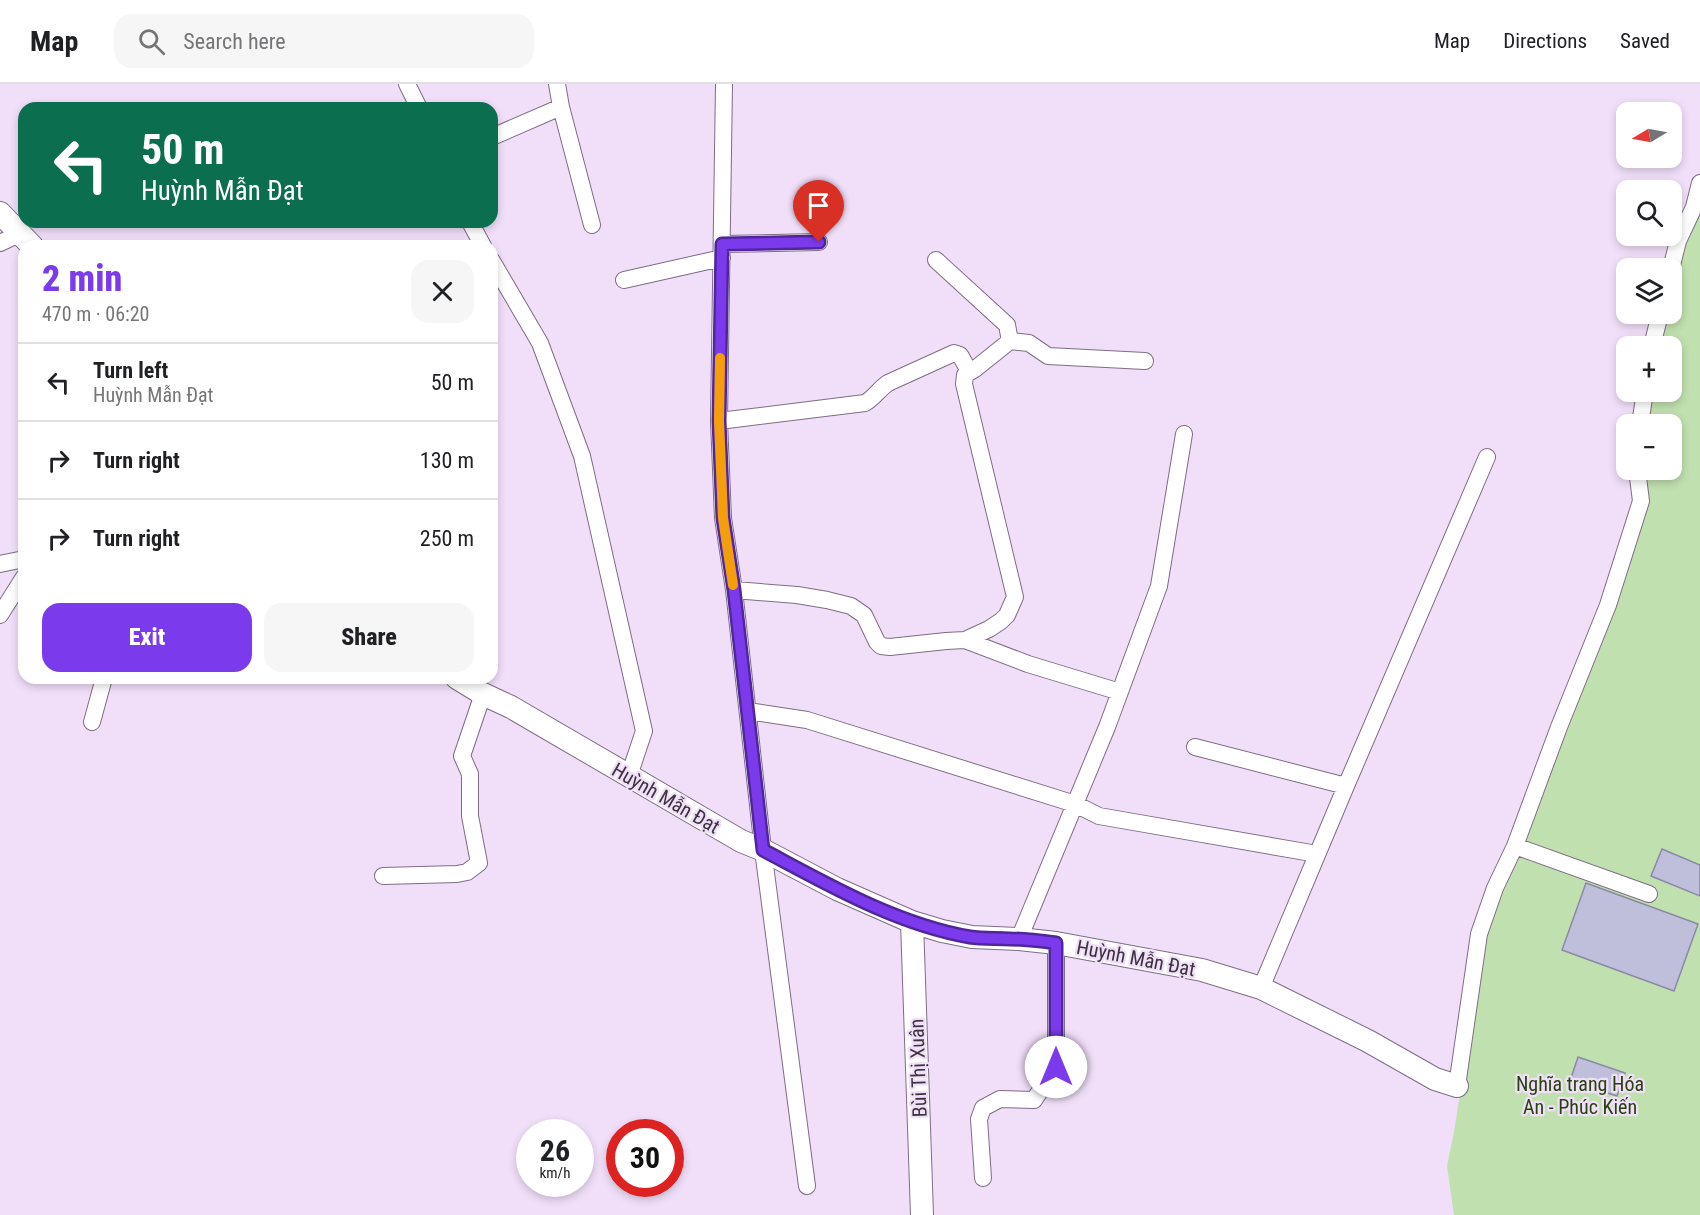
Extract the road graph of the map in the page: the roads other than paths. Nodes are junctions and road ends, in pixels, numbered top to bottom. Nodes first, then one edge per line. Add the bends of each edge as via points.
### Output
1 (406, 84) edge
2 (557, 84) edge
3 (724, 84) edge
4 (415, 102) edge
5 (561, 107) junction
6 (498, 134) edge
7 (1700, 183) edge
8 (0, 213) edge
9 (592, 225) dead end
10 (26, 240) edge
11 (18, 241) edge
12 (819, 242) dead end
13 (0, 243) edge
14 (722, 251) junction
15 (1674, 258) edge
16 (936, 260) dead end
17 (498, 271) edge
18 (624, 280) dead end
19 (1010, 341) junction
20 (1145, 361) dead end
21 (969, 371) junction
22 (719, 421) junction
23 (1184, 434) dead end
24 (1487, 457) dead end
25 (1638, 480) edge
26 (18, 560) edge
27 (0, 564) edge
28 (18, 587) edge
29 (734, 590) junction
30 (0, 615) edge
31 (965, 640) junction
32 (102, 684) edge
33 (467, 684) edge
34 (1120, 692) junction
35 (483, 694) junction
36 (748, 711) junction
37 (92, 722) dead end
38 (1195, 747) dead end
39 (629, 776) junction
40 (1346, 786) junction
41 (1075, 804) junction
42 (1515, 846) junction
43 (763, 850) junction
44 (1317, 854) junction
45 (383, 876) dead end
46 (1649, 894) dead end
47 (912, 922) junction
48 (1019, 939) junction
49 (1056, 943) junction
50 (1261, 988) junction
51 (1457, 1086) joint
52 (983, 1178) dead end
53 (807, 1186) dead end
54 (922, 1215) edge

1 - 4 street
2 - 5 street
3 - 14 street
5 - 6 street
5 - 9 street
7 - 15 street
8 - 10 main road
11 - 13 street
12 - 14 street
14 - 18 street
14 - 22 street
16 - 19 street via 1007,325
17 - 39 street via 540,343 582,456 644,731
19 - 20 street via 1029,343 1048,356
19 - 21 street
21 - 22 street via 960,355 954,353 888,383 865,403
21 - 31 street via 964,384 1015,597 1001,621
22 - 29 street via 723,518
23 - 34 street via 1159,586
24 - 40 street
25 - 42 street via 1641,501 1608,605
26 - 27 street
28 - 30 street
29 - 31 street via 797,595 850,606 864,615 881,646
29 - 36 street
31 - 34 street
32 - 37 street
33 - 35 main road, Huỳnh Mẫn Đạt
34 - 41 street
35 - 39 main road, Huỳnh Mẫn Đạt
35 - 45 street via 462,756 470,774 470,816 479,863 457,874
36 - 41 street via 807,720
36 - 43 street
38 - 40 street
39 - 43 main road, Huỳnh Mẫn Đạt
40 - 44 street
41 - 44 street via 1099,816
41 - 48 street
42 - 46 street
42 - 51 street via 1479,934
43 - 47 main road, Huỳnh Mẫn Đạt
43 - 53 street
44 - 50 street
47 - 48 main road, Huỳnh Mẫn Đạt via 972,937
47 - 54 main road, Bùi Thị Xuân
48 - 49 main road, Huỳnh Mẫn Đạt
49 - 50 main road, Huỳnh Mẫn Đạt via 1202,970
49 - 52 street via 1056,1067 1034,1100 1000,1099 983,1108 979,1119
50 - 51 main road, Huỳnh Mẫn Đạt

